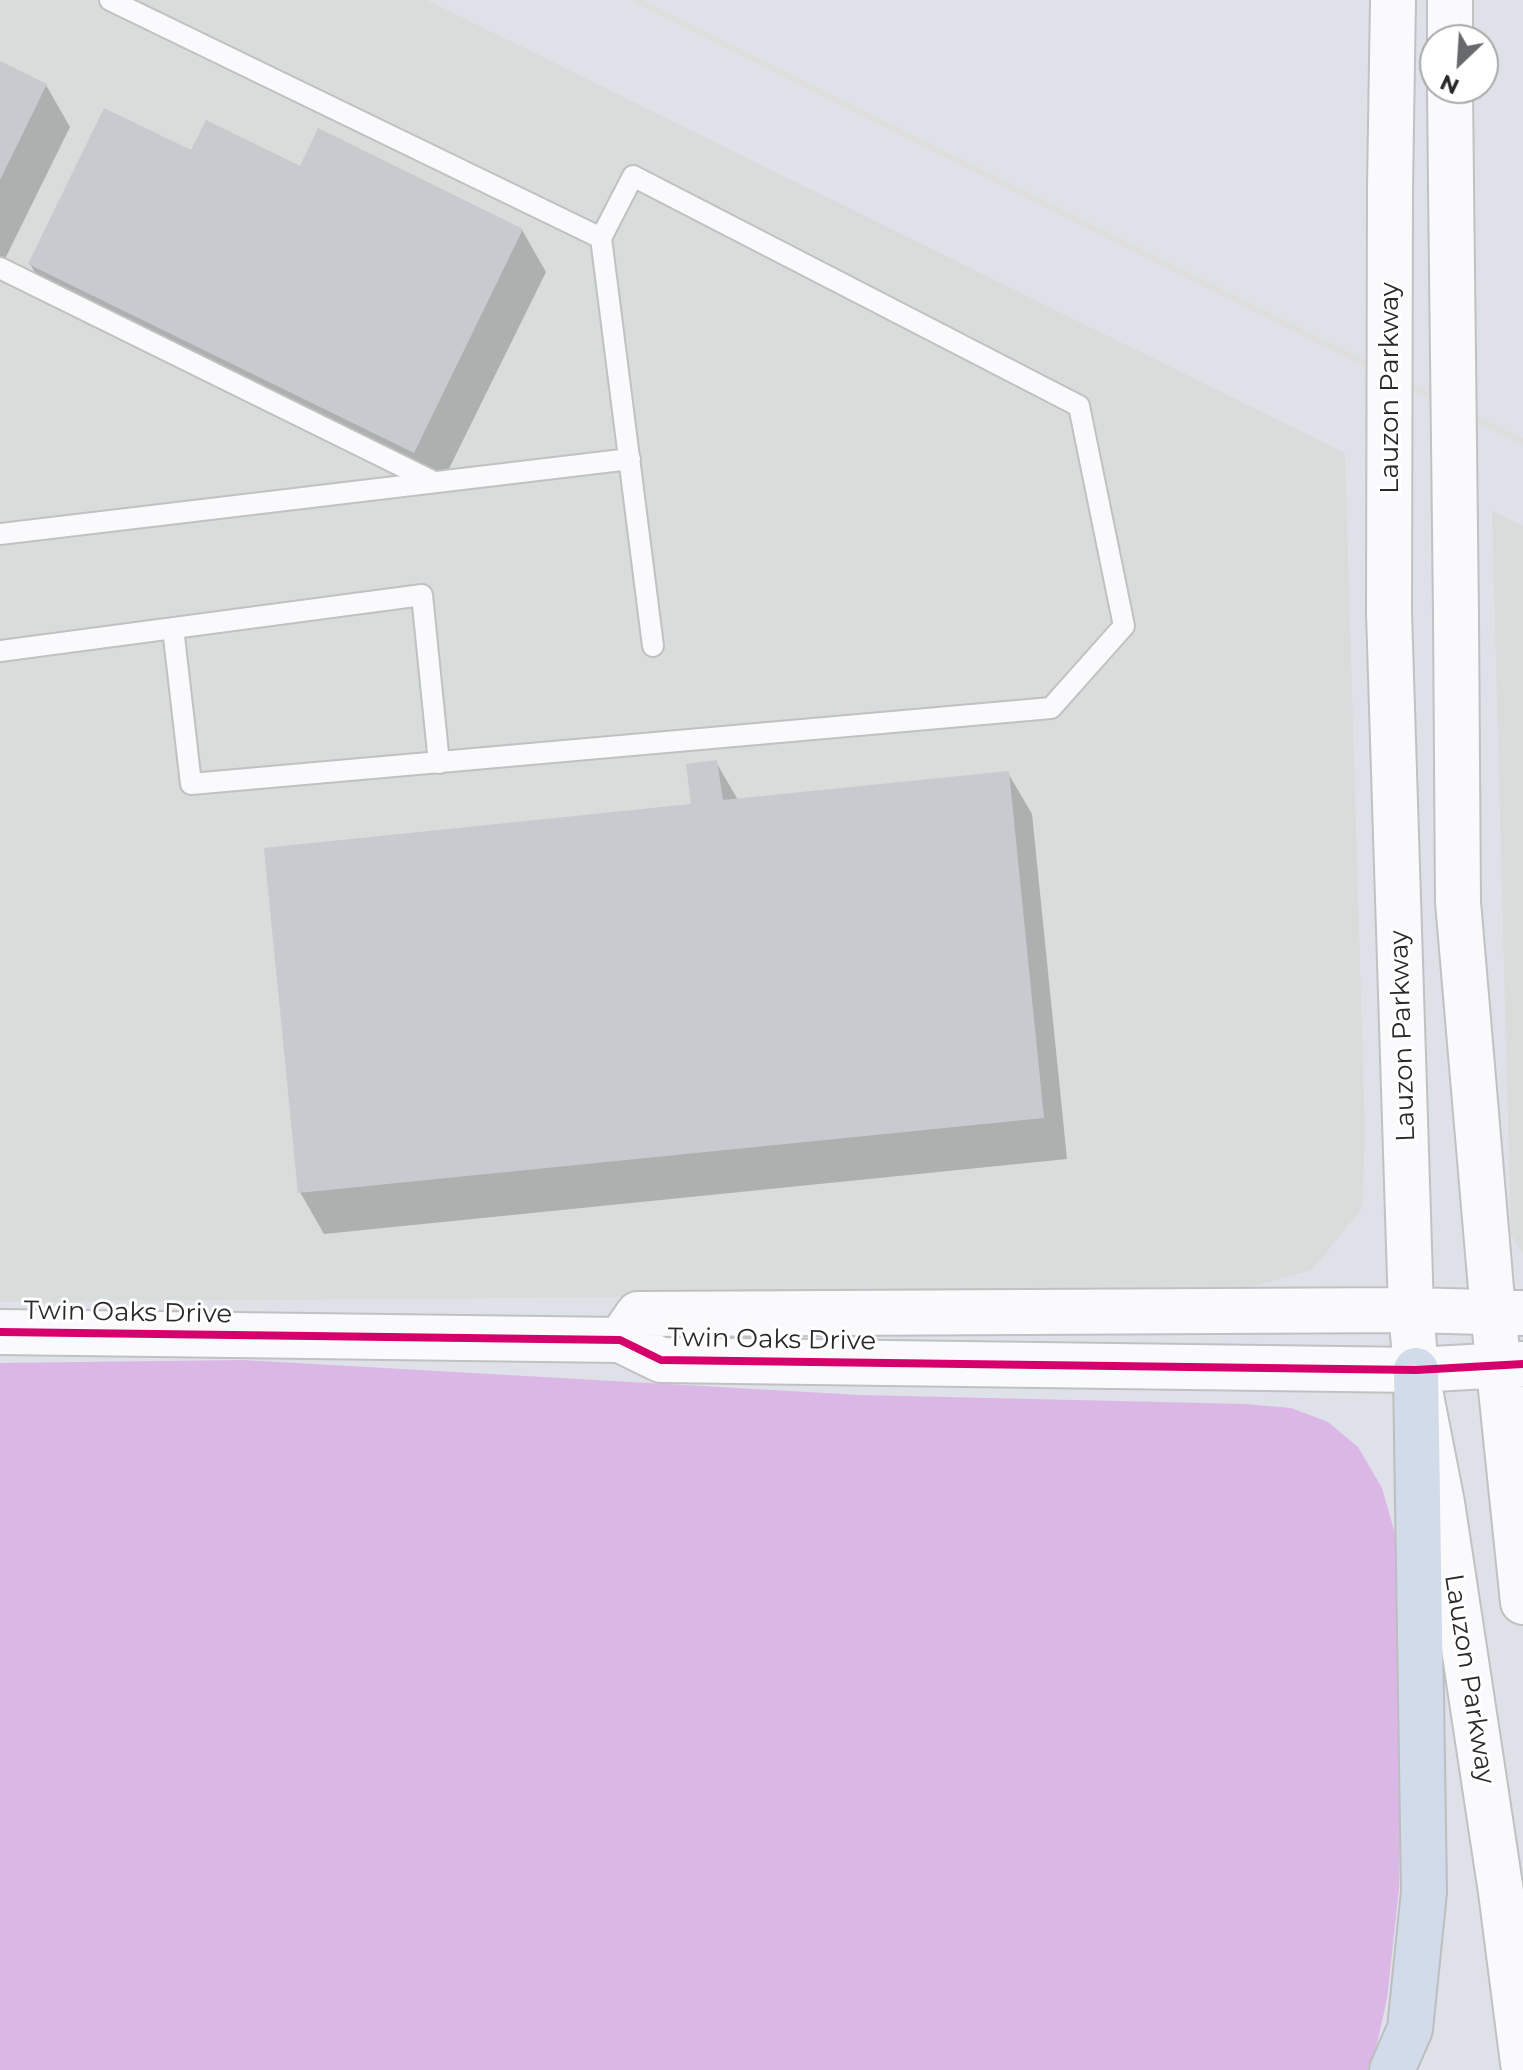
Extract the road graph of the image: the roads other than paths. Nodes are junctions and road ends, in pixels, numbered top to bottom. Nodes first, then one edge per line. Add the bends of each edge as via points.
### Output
1 (110, 0) edge
2 (1393, 0) edge
3 (1450, 0) edge
4 (1450, 24) edge
5 (1450, 104) edge
6 (601, 238) junction
7 (0, 268) edge
8 (630, 459) junction
9 (434, 482) junction
10 (0, 534) edge
11 (173, 628) junction
12 (653, 646) dead end
13 (0, 651) edge
14 (439, 763) junction
15 (1411, 1310) junction
16 (1508, 1313) edge
17 (0, 1332) edge
18 (620, 1340) junction
19 (1511, 1364) edge
20 (1416, 1370) junction
21 (1523, 1602) edge
22 (1523, 2063) edge
23 (1392, 2070) edge

1 - 6 lane
2 - 15 main road, Lauzon Parkway, bridge via 1389,613
3 - 4 main road
5 - 16 main road, bridge via 1458,902
6 - 8 lane
6 - 14 lane via 633,176 1079,406 1124,626 1051,708
7 - 9 lane
8 - 9 lane
8 - 12 lane
9 - 10 lane
11 - 13 lane
11 - 14 lane via 191,784
11 - 14 lane via 422,595
15 - 16 main road, Twin Oaks Drive
15 - 18 main road, Twin Oaks Drive via 638,1314
15 - 20 main road, Lauzon Parkway
16 - 19 main road
17 - 18 main road, Twin Oaks Drive
18 - 20 main road, Twin Oaks Drive via 661,1360
19 - 20 main road, Twin Oaks Drive
19 - 21 main road
20 - 22 main road, Lauzon Parkway via 1444,1519
20 - 23 highway via 1424,1892 1410,2029

